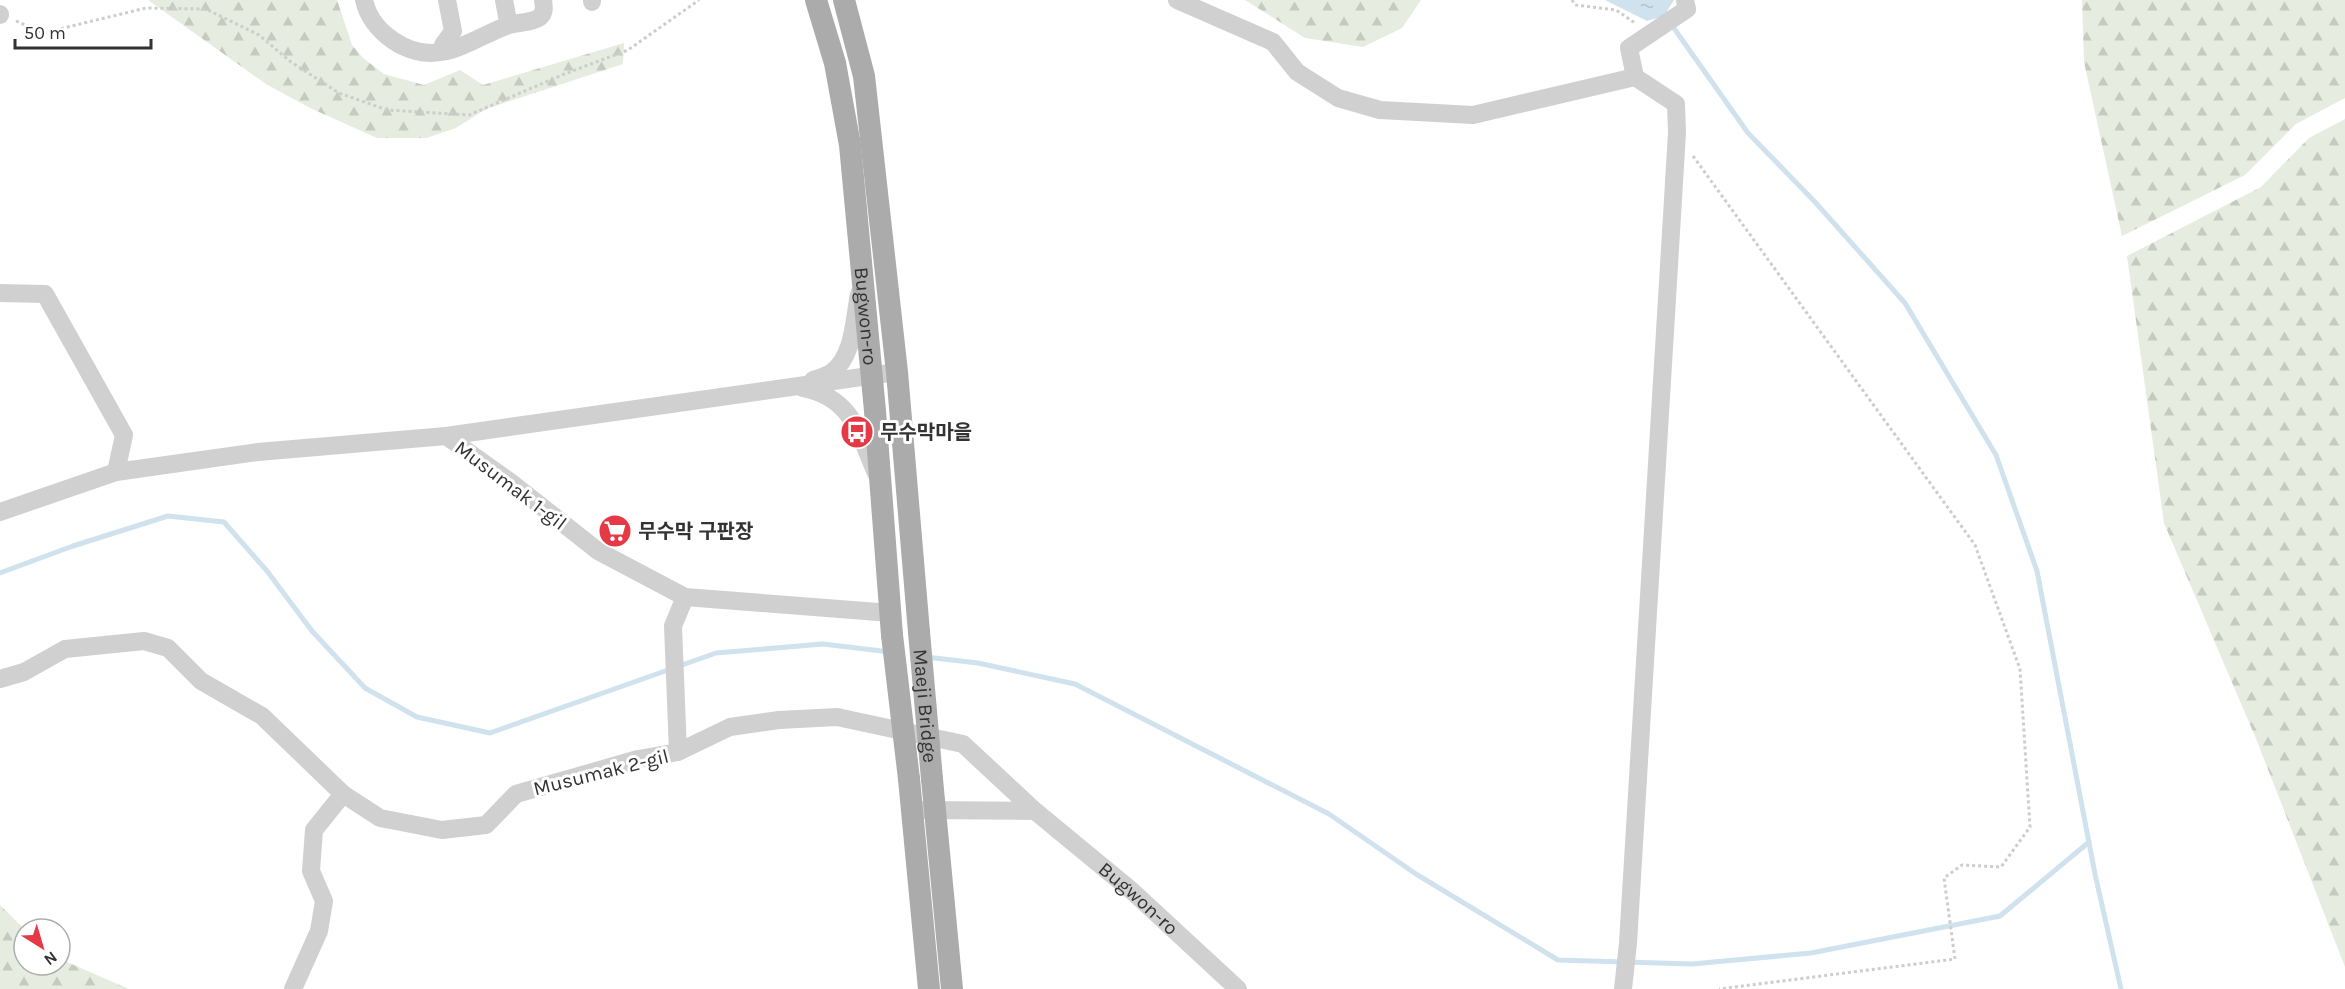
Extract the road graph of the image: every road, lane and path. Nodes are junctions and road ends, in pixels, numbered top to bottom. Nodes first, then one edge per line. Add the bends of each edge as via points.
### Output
1 (364, 0) edge
2 (369, 0) edge
3 (447, 0) edge
4 (504, 0) edge
5 (511, 0) edge
6 (538, 0) edge
7 (543, 0) edge
8 (699, 0) edge
9 (816, 0) edge
10 (844, 0) edge
11 (1177, 0) edge
12 (1572, 0) edge
13 (1686, 4) edge
14 (0, 14) edge
15 (511, 21) junction
16 (1652, 34) junction
17 (446, 45) junction
18 (1635, 77) junction
19 (1677, 133) junction
20 (861, 281) junction
21 (0, 293) edge
22 (897, 372) junction
23 (871, 375) junction
24 (798, 387) junction
25 (446, 436) junction
26 (116, 472) junction
27 (881, 484) junction
28 (0, 512) edge
29 (685, 597) junction
30 (891, 613) junction
31 (919, 632) joint
32 (892, 635) joint
33 (0, 679) edge
34 (678, 752) junction
35 (344, 794) junction
36 (935, 810) junction
37 (912, 811) junction
38 (1035, 811) junction
39 (293, 989) edge
40 (929, 989) edge
41 (952, 989) edge
42 (1238, 989) edge
43 (1623, 989) edge
44 (1719, 989) edge

1 - 17 street via 373,22 390,40 416,50
2 - 17 street via 377,20 398,39 415,46
3 - 17 street via 453,31
4 - 15 street
5 - 15 street
6 - 15 street via 533,16
7 - 17 street via 542,16 535,20 510,25 463,46
8 - 14 path via 628,50 469,115 387,110 339,93 291,62 259,35 206,9 146,8 43,33
9 - 20 main road, Bugwon-ro via 836,63 850,145
10 - 22 main road, Bugwon-ro via 864,76
11 - 18 street via 1273,42 1297,72 1338,98 1380,110 1473,115
12 - 16 path via 1575,5 1616,10
13 - 16 street
15 - 17 street
16 - 18 street via 1629,48
18 - 19 street via 1676,104
19 - 43 street
19 - 44 path via 1975,545 2020,669 2030,827 2001,867 1962,865 1944,878 1955,959
20 - 23 main road, Bugwon-ro
20 - 24 street via 851,340 843,359 832,372
21 - 26 street via 45,294 124,435
22 - 23 street
22 - 31 main road, Bugwon-ro
23 - 24 street
23 - 27 main road, Bugwon-ro
24 - 25 street
24 - 27 street via 829,397 846,409
25 - 26 street, Musumak 1-gil via 258,452
25 - 29 street, Musumak 1-gil via 598,551
26 - 28 street, Musumak 1-gil
27 - 30 main road, Bugwon-ro
29 - 30 street, Musumak 1-gil
29 - 34 street via 673,626
30 - 32 main road, Bugwon-ro
31 - 36 main road, Maeji Bridge, bridge
32 - 37 main road, Maeji Bridge, bridge
33 - 35 street, Musumak 2-gil via 24,672 65,649 144,641 168,648 201,681 262,716
34 - 35 street, Musumak 2-gil via 638,759 516,794 486,825 442,830 380,818
34 - 38 street, Musumak 2-gil via 730,727 837,717 963,744
35 - 39 street via 314,830 311,871 324,901 319,931
36 - 37 street
36 - 38 street
36 - 41 main road
37 - 40 main road
38 - 42 street, Bugwon-ro via 1132,891

